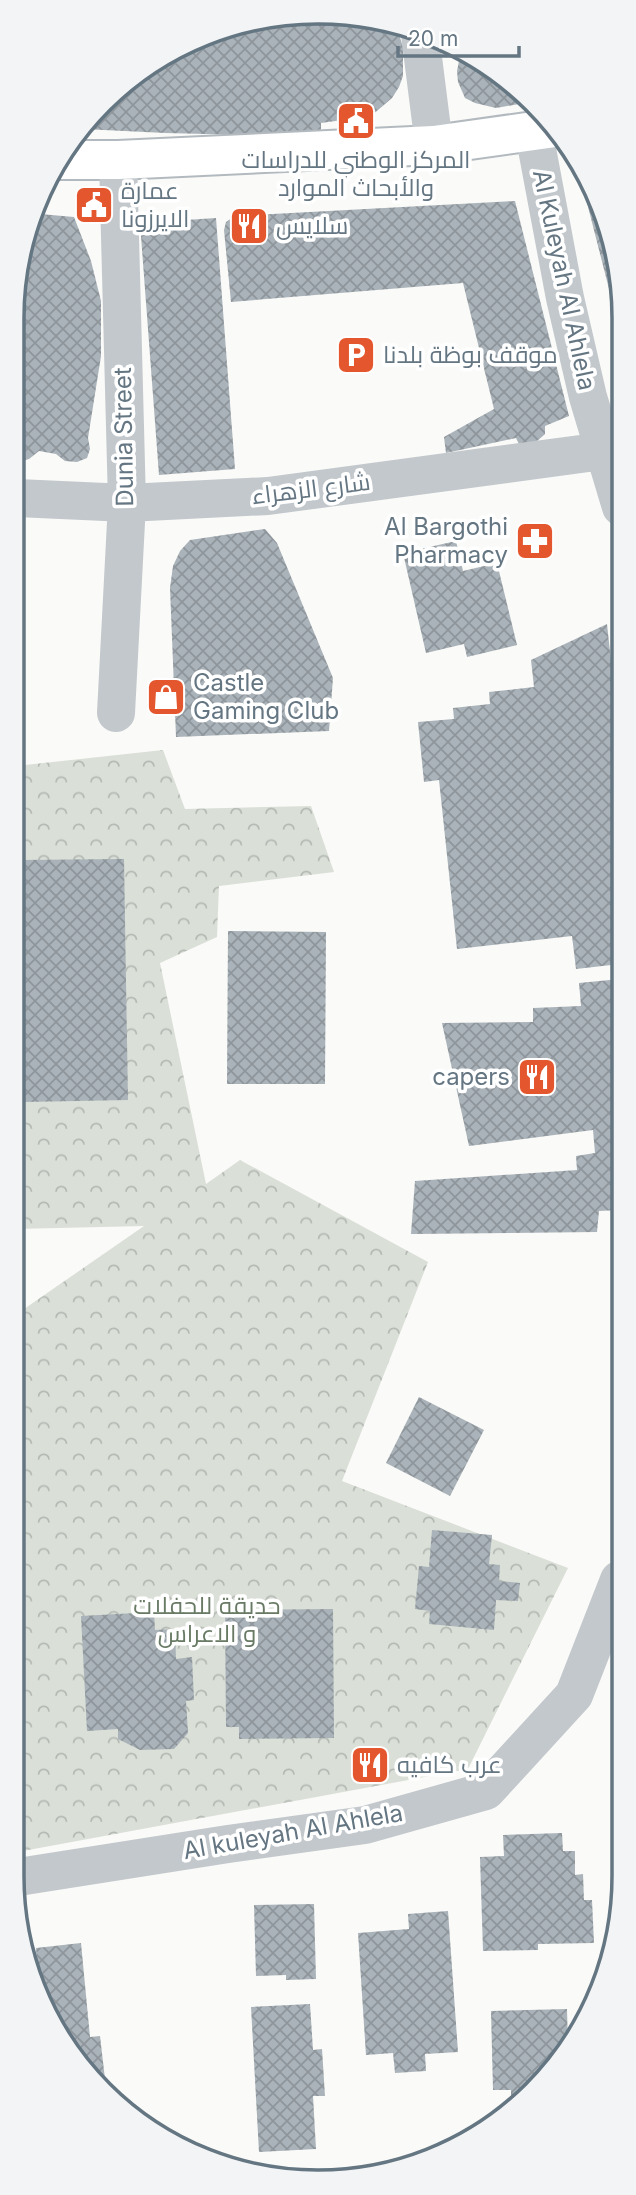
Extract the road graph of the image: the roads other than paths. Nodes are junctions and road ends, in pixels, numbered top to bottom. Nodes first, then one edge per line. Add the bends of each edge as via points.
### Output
1 (421, 44) edge
2 (545, 131) edge
3 (434, 145) junction
4 (71, 160) edge
5 (118, 160) junction
6 (603, 451) junction
7 (612, 479) edge
8 (24, 498) edge
9 (127, 503) junction
10 (116, 713) dead end
11 (612, 1598) edge
12 (24, 1876) edge

1 - 3 street
2 - 3 main road
2 - 6 street, Al Kuleyah Al Ahlela via 565,298
3 - 5 main road
4 - 5 main road
5 - 9 street, Dunia Street
6 - 7 street, Al Kuleyah Al Ahlela
6 - 9 street, شارع الزهراء via 268,496
8 - 9 street, شارع الزهراء
9 - 10 street, Dunia Street
11 - 12 street, Al kuleyah Al Ahlela via 574,1695 486,1791 365,1825

